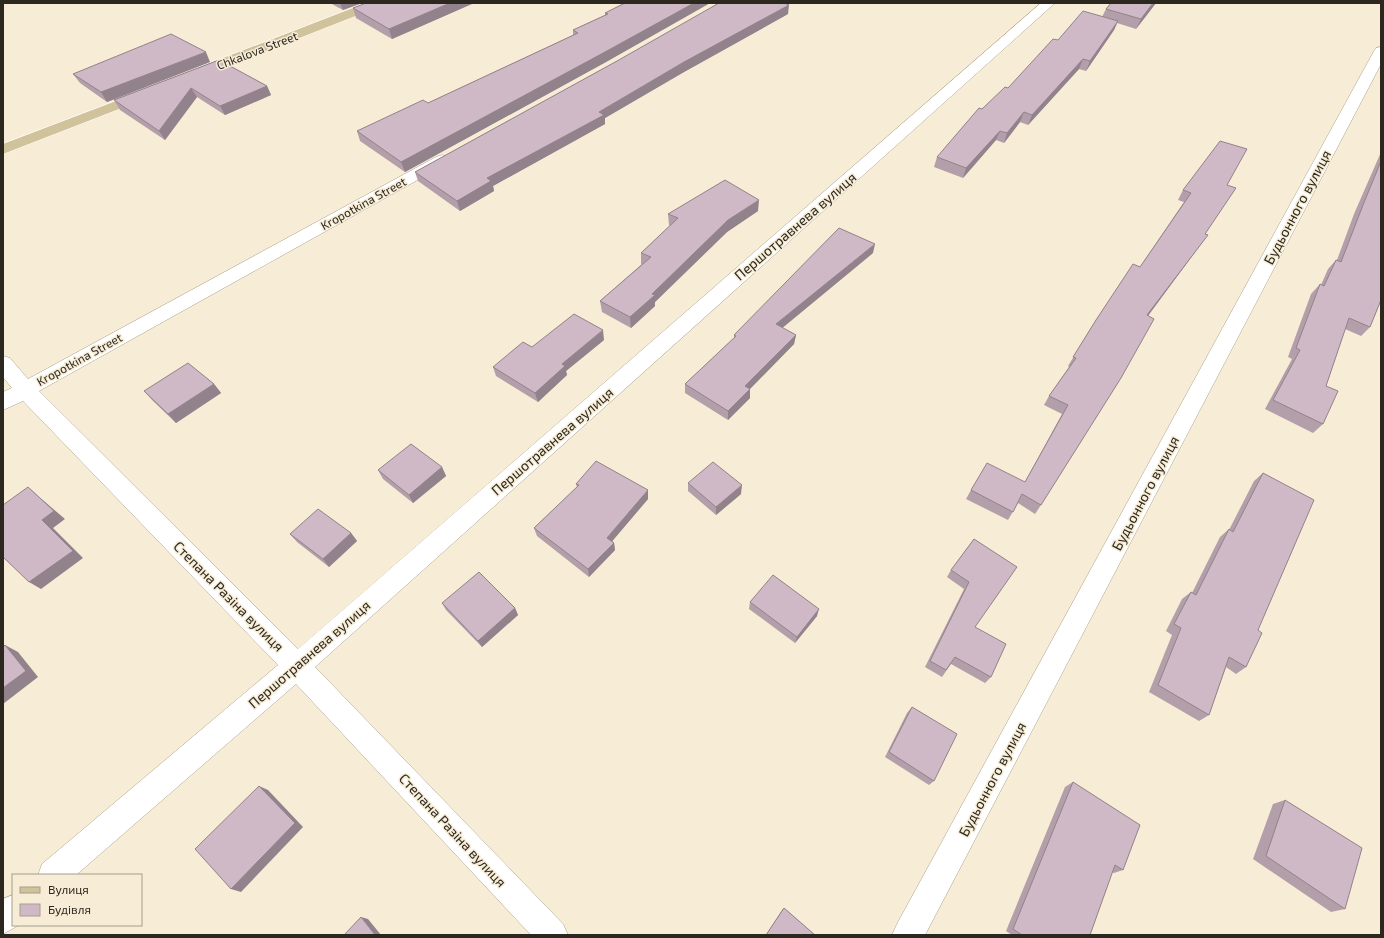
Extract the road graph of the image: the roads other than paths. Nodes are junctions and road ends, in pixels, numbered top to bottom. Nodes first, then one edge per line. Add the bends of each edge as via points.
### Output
1 (377, 3) edge
2 (1049, 3) edge
3 (1381, 51) edge
4 (186, 77) edge
5 (157, 89) edge
6 (3, 149) edge
7 (458, 150) edge
8 (3, 363) edge
9 (24, 389) junction
10 (3, 402) edge
11 (297, 666) junction
12 (54, 874) edge
13 (12, 911) edge
14 (3, 918) edge
15 (552, 935) edge
16 (908, 935) edge

1 - 4 main road, Chkalova Street
2 - 11 street, Першотравнева вулиця
3 - 16 street, Будьонного вулиця
5 - 6 main road
7 - 9 street, Kropotkina Street
8 - 9 street, Степана Разіна вулиця
9 - 10 street, Kropotkina Street
9 - 11 street, Степана Разіна вулиця
11 - 12 street, Першотравнева вулиця
11 - 15 street, Степана Разіна вулиця
13 - 14 street

